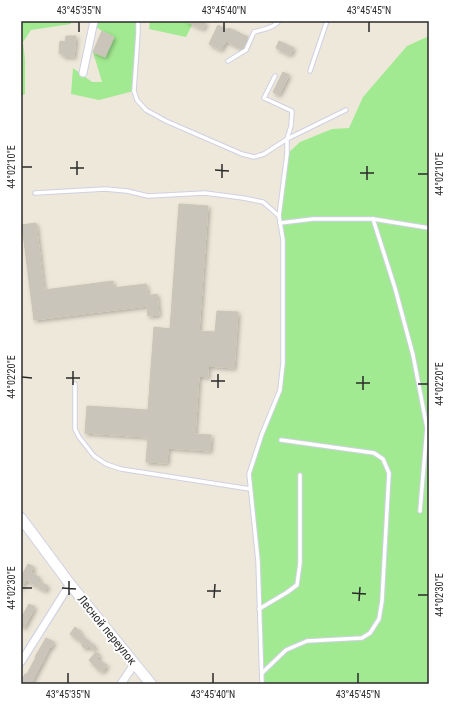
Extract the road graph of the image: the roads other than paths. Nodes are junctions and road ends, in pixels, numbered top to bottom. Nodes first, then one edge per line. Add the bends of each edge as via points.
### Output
1 (94, 21) edge
2 (138, 21) edge
3 (278, 21) edge
4 (327, 21) edge
5 (228, 61) dead end
6 (310, 71) dead end
7 (83, 73) dead end
8 (275, 76) dead end
9 (346, 110) dead end
10 (288, 139) junction
11 (35, 193) dead end
12 (279, 216) junction
13 (372, 220) junction
14 (280, 223) junction
15 (429, 228) edge
16 (75, 384) dead end
17 (281, 440) dead end
18 (300, 475) dead end
19 (250, 489) junction
20 (420, 512) dead end
21 (21, 518) edge
22 (70, 584) junction
23 (259, 609) junction
24 (21, 662) edge
25 (135, 662) junction
26 (262, 673) junction
27 (121, 684) edge
28 (151, 684) edge
29 (262, 684) edge

1 - 7 street
2 - 10 lane via 134,91 137,100 146,110 166,121 254,157 264,154
3 - 5 lane via 272,27 254,32 246,50
4 - 6 lane
8 - 10 lane via 264,98 292,111
9 - 10 lane
10 - 12 lane
11 - 12 lane via 105,189 148,196 205,193 263,202
12 - 14 lane
13 - 14 lane via 313,218
13 - 15 lane
13 - 20 lane via 395,288 413,355 428,428
14 - 19 lane via 283,240 283,363 280,390 249,474
16 - 19 lane via 75,429 94,456 106,464 121,469
17 - 26 lane via 374,453 383,459 389,472 382,601 379,619 370,633 362,638 307,641 286,650
18 - 23 lane via 300,563 297,585
19 - 23 lane via 258,561
21 - 22 main road, Лесной переулок
22 - 24 street
22 - 25 main road, Лесной переулок
23 - 26 lane
25 - 27 street
25 - 28 main road, Лесной переулок
26 - 29 lane

